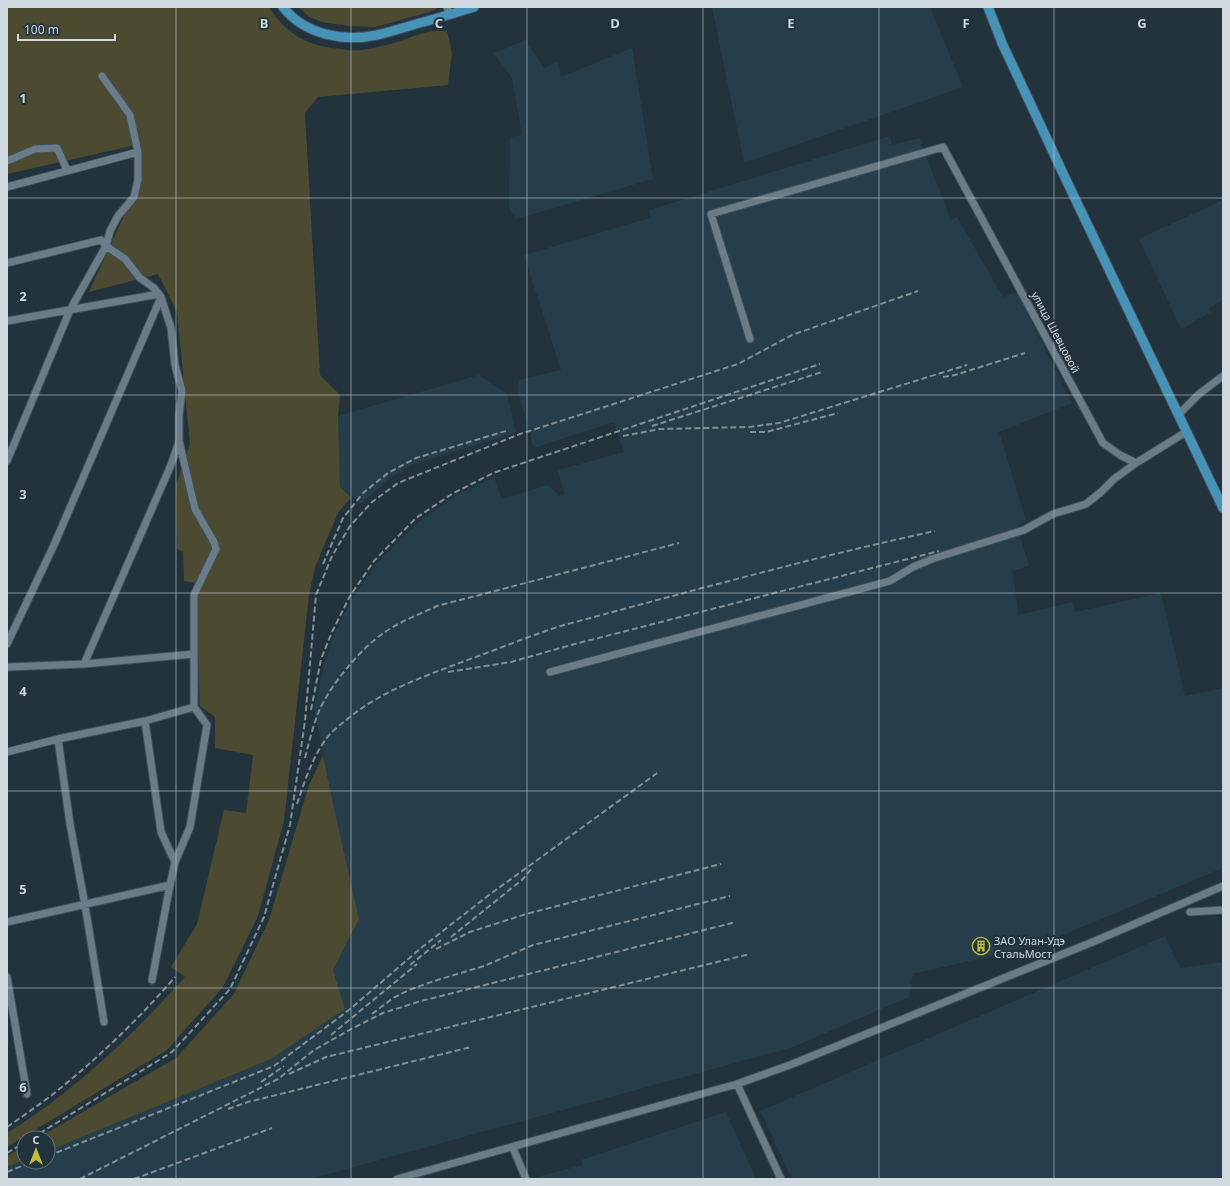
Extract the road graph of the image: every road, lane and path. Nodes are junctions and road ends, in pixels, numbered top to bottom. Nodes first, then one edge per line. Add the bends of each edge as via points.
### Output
1 (283, 7) edge
2 (474, 7) edge
3 (988, 7) edge
4 (448, 11) edge
5 (102, 76) dead end
6 (138, 152) junction
7 (7, 161) edge
8 (67, 170) junction
9 (7, 187) edge
10 (106, 246) junction
11 (7, 263) edge
12 (160, 295) junction
13 (70, 310) junction
14 (7, 321) edge
15 (750, 339) dead end
16 (1222, 380) edge
17 (1178, 415) junction
18 (1186, 432) junction
19 (179, 441) junction
20 (7, 461) edge
21 (1136, 463) junction
22 (1223, 508) edge
23 (7, 644) edge
24 (194, 654) junction
25 (84, 664) junction
26 (7, 667) edge
27 (550, 672) dead end
28 (194, 707) junction
29 (145, 721) junction
30 (58, 739) junction
31 (7, 752) edge
32 (175, 862) junction
33 (170, 885) junction
34 (1223, 886) edge
35 (85, 905) junction
36 (1223, 910) edge
37 (1190, 912) dead end
38 (7, 922) edge
39 (7, 977) edge
40 (152, 980) dead end
41 (104, 1022) dead end
42 (737, 1084) junction
43 (27, 1094) dead end
44 (512, 1148) junction
45 (397, 1179) edge
46 (526, 1179) edge
47 (781, 1179) edge

1 - 4 main road via 304,27 323,34 347,38 376,35
2 - 4 main road
3 - 17 main road via 1002,44
5 - 6 street via 130,115
6 - 8 street
6 - 10 street via 138,180 134,197 118,216
7 - 8 street via 36,149 57,148
8 - 9 street
10 - 11 street via 101,240
10 - 12 street via 125,259 140,278
10 - 13 street
12 - 13 street
12 - 19 street via 171,328 175,365 182,391
12 - 23 street via 54,545
13 - 14 street
13 - 20 street
15 - 21 street, улица Шевцовой via 711,214 943,147 1103,443
16 - 17 street via 1199,394
17 - 18 main road
18 - 21 street
18 - 22 main road
19 - 24 street via 195,509 216,549 194,595
19 - 25 street via 172,465
21 - 27 street via 1086,504 1053,514 1024,530 913,567 890,581
24 - 25 street
24 - 28 street
25 - 26 street
28 - 29 street
28 - 32 street via 207,726 190,826
29 - 30 street
29 - 32 street via 161,832
30 - 31 street
30 - 35 street
32 - 33 street
33 - 35 street
33 - 40 street
34 - 42 street via 862,1036
35 - 38 street
35 - 41 street
36 - 37 street
39 - 43 street
42 - 44 street
42 - 47 street
44 - 45 street
44 - 46 street

